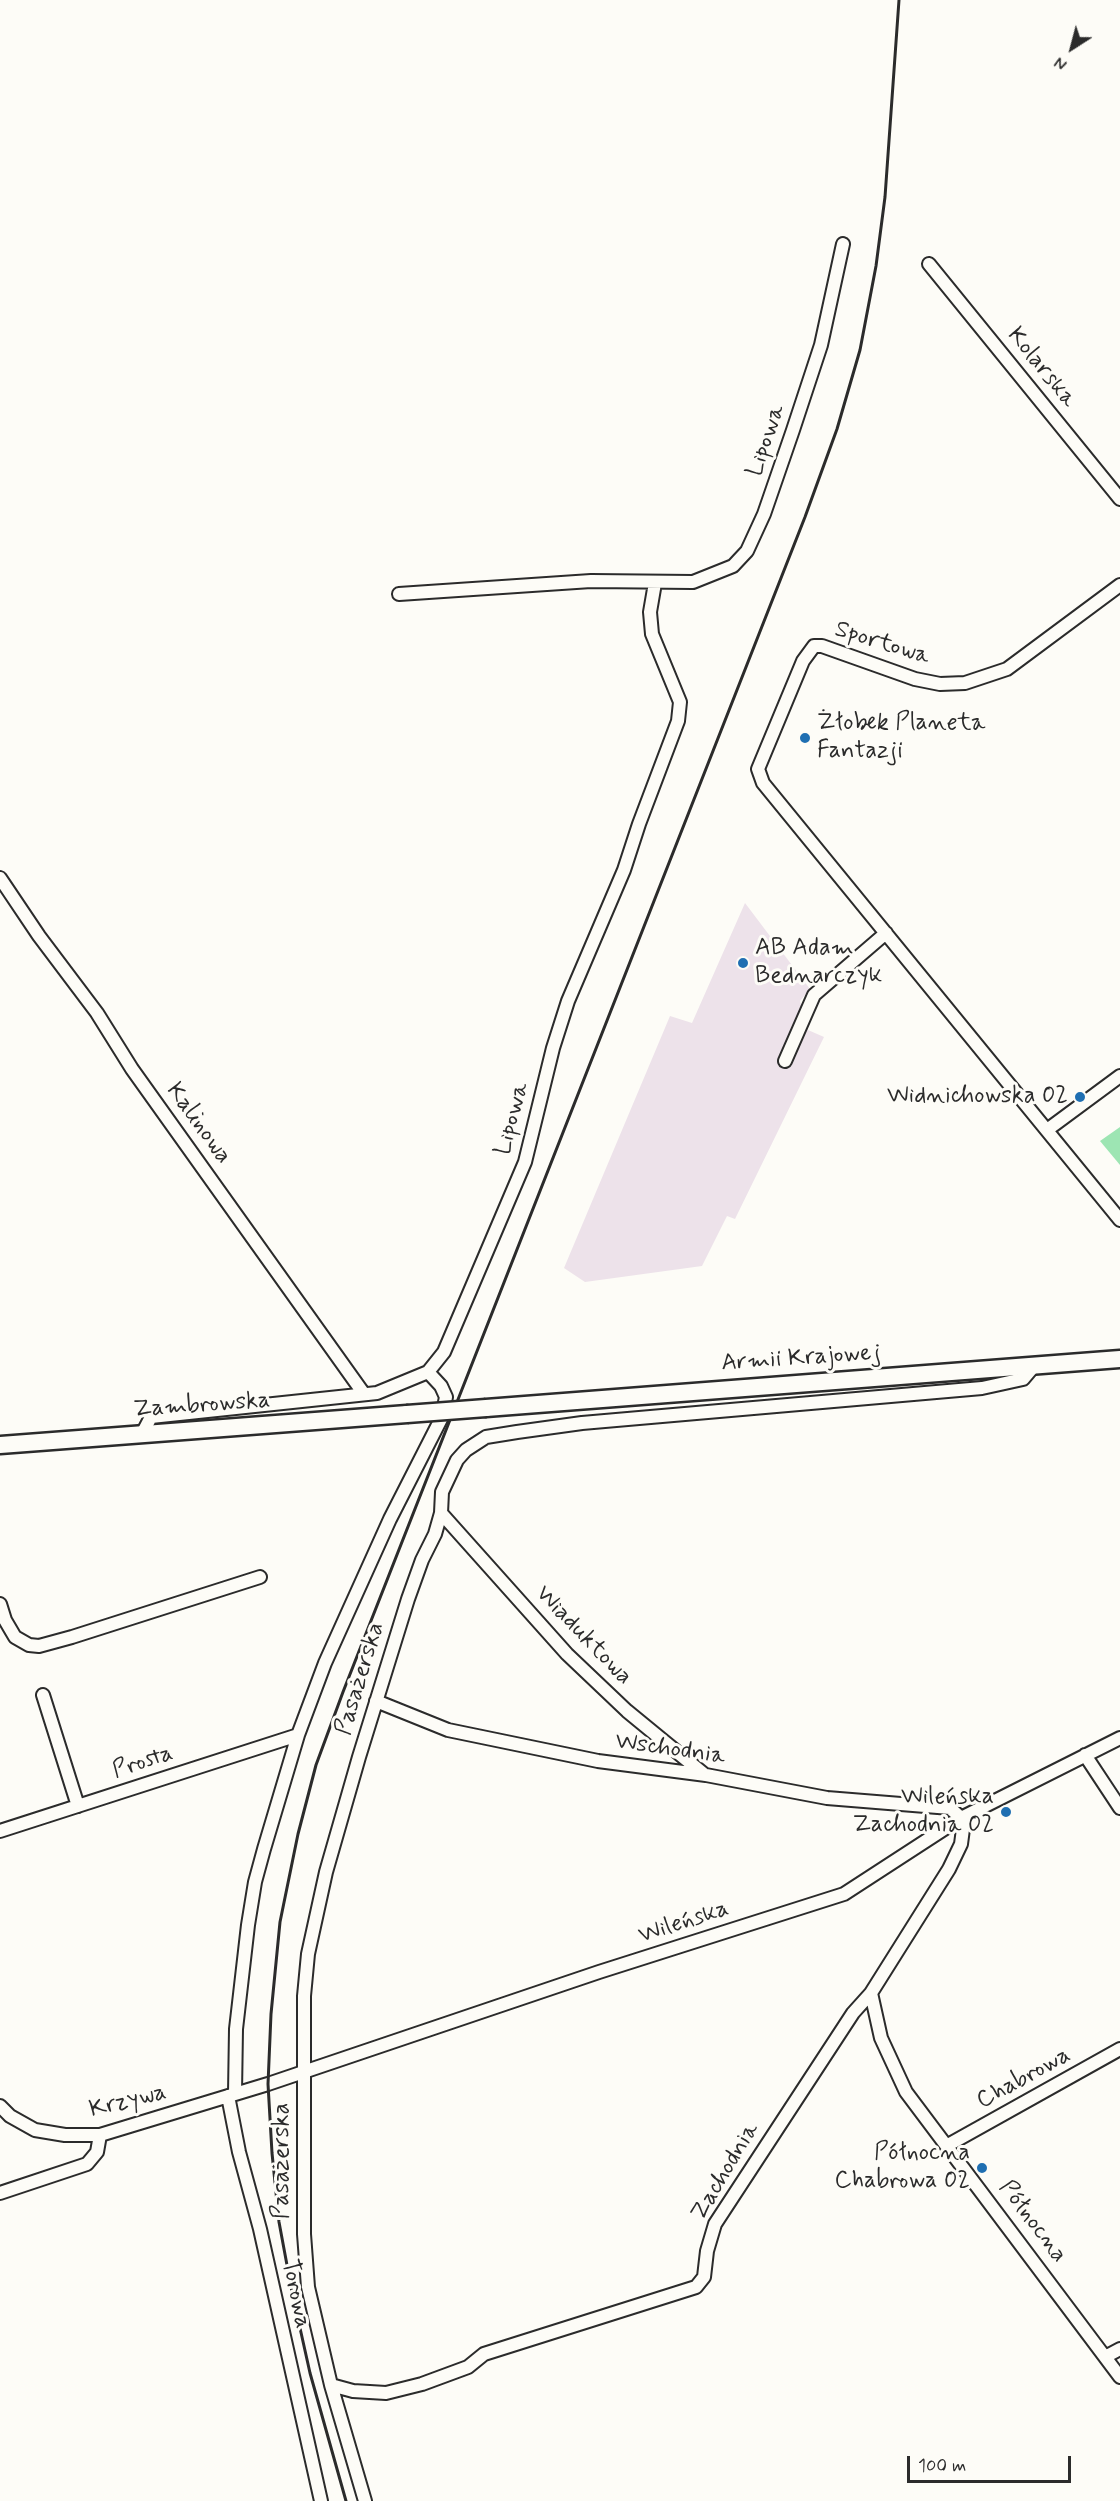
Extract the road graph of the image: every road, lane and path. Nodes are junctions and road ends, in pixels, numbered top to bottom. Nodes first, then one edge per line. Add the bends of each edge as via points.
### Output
1 (843, 244) dead end
2 (929, 264) dead end
3 (1120, 500) edge
4 (655, 583) junction
5 (1120, 585) edge
6 (399, 594) dead end
7 (0, 878) edge
8 (886, 933) junction
9 (785, 1061) dead end
10 (1120, 1076) edge
11 (1047, 1130) junction
12 (1120, 1220) edge
13 (1120, 1359) edge
14 (1035, 1366) junction
15 (428, 1372) junction
16 (364, 1394) junction
17 (407, 1414) joint
18 (142, 1434) junction
19 (0, 1445) edge
20 (441, 1513) junction
21 (260, 1577) dead end
22 (0, 1604) edge
23 (43, 1695) dead end
24 (376, 1701) junction
25 (298, 1735) junction
26 (1120, 1738) edge
27 (1085, 1755) junction
28 (706, 1775) junction
29 (78, 1806) junction
30 (1120, 1808) edge
31 (961, 1818) junction
32 (0, 1831) edge
33 (871, 1993) junction
34 (1120, 2049) edge
35 (305, 2072) junction
36 (232, 2094) junction
37 (0, 2106) edge
38 (100, 2135) junction
39 (948, 2145) junction
40 (0, 2193) edge
41 (1120, 2349) edge
42 (1105, 2357) junction
43 (1120, 2377) edge
44 (331, 2385) junction
45 (321, 2501) edge
46 (365, 2501) edge

1 - 4 street, Lipowa via 821,345 764,514 747,551 733,566 693,582
2 - 3 street, Kolarska
4 - 6 street, Lipowa via 591,581
4 - 15 street, Lipowa via 650,612 652,634 680,702 678,721 624,870 568,1001 525,1162 444,1352
5 - 8 street, Sportowa via 1007,669 965,683 915,679 822,646 814,646 803,661 758,769 759,775
7 - 16 street, Kalinowa
8 - 9 street via 814,995
8 - 11 street
10 - 11 street
11 - 12 street
13 - 14 main road, Armii Krajowej
14 - 17 main road, Armii Krajowej, bridge
14 - 20 street, Pasażerska via 1023,1379 982,1388 582,1423 486,1437 457,1460 442,1492
15 - 16 street via 386,1390
15 - 25 street, Torowa via 446,1397 442,1417 345,1618
16 - 18 street via 151,1417
17 - 18 main road, Zambrowska
18 - 19 main road, Zambrowska
20 - 24 street, Pasażerska via 408,1599
20 - 28 street, Wiaduktowa via 567,1654
21 - 22 street via 39,1646 15,1637
23 - 29 street
24 - 28 street, Wschodnia via 448,1730 597,1761
24 - 35 street, Pasażerska via 308,1954
25 - 29 street, Prosta
25 - 36 street, Torowa via 255,1882
26 - 27 street, Wileńska
27 - 30 street
27 - 31 street, Wileńska
28 - 31 street, Wschodnia via 827,1798 950,1808
29 - 32 street, Prosta
31 - 33 street, Zachodnia via 961,1844 949,1869
31 - 35 street, Wileńska via 844,1894
33 - 39 street, Północna via 881,2038 906,2092
33 - 44 street, Zachodnia via 853,2013 715,2224 704,2277 696,2287 484,2354 468,2367 422,2384 386,2393
34 - 39 street, Chabrowa
35 - 36 street, Wileńska
35 - 44 street, Pasażerska via 304,2234 308,2287
36 - 38 street, Krzywa
36 - 45 street, Torowa via 239,2152
37 - 38 street, Krzywa via 35,2130
38 - 40 street via 97,2152 87,2164
39 - 42 street, Północna
41 - 42 street
42 - 43 street, Północna
44 - 46 street, Pasażerska

